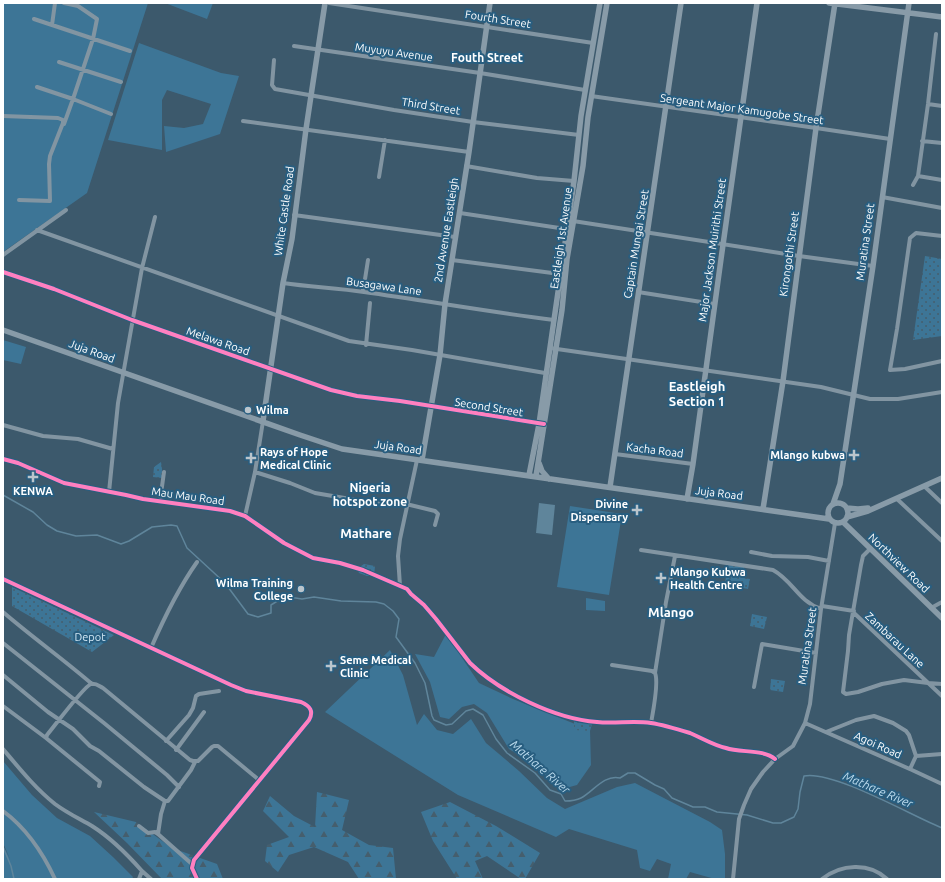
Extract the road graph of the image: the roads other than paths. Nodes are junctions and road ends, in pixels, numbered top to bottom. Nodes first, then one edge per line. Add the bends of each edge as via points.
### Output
1 (55, 3) edge
2 (64, 3) edge
3 (325, 3) edge
4 (329, 3) edge
5 (490, 3) edge
6 (600, 3) edge
7 (606, 3) edge
8 (681, 3) edge
9 (757, 3) edge
10 (833, 3) edge
11 (909, 3) edge
12 (908, 13) junction
13 (942, 17) edge
14 (34, 19) dead end
15 (52, 25) junction
16 (487, 27) junction
17 (936, 34) dead end
18 (93, 39) junction
19 (593, 43) junction
20 (936, 43) junction
21 (942, 44) edge
22 (294, 46) dead end
23 (318, 50) junction
24 (130, 51) dead end
25 (274, 60) dead end
26 (59, 62) dead end
27 (82, 70) junction
28 (480, 73) junction
29 (121, 82) dead end
30 (37, 87) dead end
31 (585, 90) junction
32 (311, 96) junction
33 (591, 96) junction
34 (73, 99) junction
35 (928, 104) junction
36 (942, 106) edge
37 (666, 108) junction
38 (111, 114) dead end
39 (3, 116) edge
40 (742, 118) junction
41 (243, 121) dead end
42 (473, 122) junction
43 (816, 128) junction
44 (306, 129) junction
45 (61, 131) junction
46 (579, 135) junction
47 (890, 139) junction
48 (385, 140) junction
49 (922, 141) junction
50 (942, 144) edge
51 (469, 152) junction
52 (466, 166) junction
53 (379, 176) dead end
54 (918, 176) junction
55 (942, 180) edge
56 (574, 181) junction
57 (913, 185) dead end
58 (882, 197) junction
59 (19, 200) dead end
60 (942, 208) edge
61 (66, 210) dead end
62 (460, 213) junction
63 (294, 215) junction
64 (155, 216) dead end
65 (573, 221) junction
66 (566, 229) junction
67 (37, 230) junction
68 (647, 233) junction
69 (942, 236) edge
70 (455, 237) junction
71 (722, 244) junction
72 (3, 255) edge
73 (799, 256) junction
74 (368, 260) dead end
75 (452, 260) junction
76 (873, 266) junction
77 (142, 268) junction
78 (3, 272) edge
79 (560, 274) junction
80 (283, 283) junction
81 (363, 292) junction
82 (638, 292) junction
83 (370, 303) dead end
84 (445, 304) junction
85 (714, 304) junction
86 (278, 317) junction
87 (132, 320) junction
88 (554, 320) junction
89 (3, 330) edge
90 (366, 345) junction
91 (553, 349) junction
92 (440, 355) junction
93 (629, 360) junction
94 (942, 361) edge
95 (270, 368) junction
96 (123, 372) junction
97 (706, 372) junction
98 (545, 373) junction
99 (783, 381) junction
100 (942, 392) edge
101 (852, 395) junction
102 (432, 407) junction
103 (262, 421) junction
104 (541, 424) junction
105 (3, 425) edge
106 (113, 449) junction
107 (615, 454) junction
108 (3, 459) edge
109 (419, 460) junction
110 (535, 461) junction
111 (693, 464) junction
112 (164, 472) dead end
113 (255, 472) junction
114 (510, 472) junction
115 (529, 475) junction
116 (536, 476) junction
117 (942, 478) edge
118 (549, 479) junction
119 (840, 484) junction
120 (924, 486) junction
121 (610, 487) junction
122 (109, 492) junction
123 (687, 499) junction
124 (897, 499) junction
125 (160, 501) junction
126 (942, 503) edge
127 (406, 504) junction
128 (833, 504) junction
129 (882, 505) junction
130 (845, 506) junction
131 (763, 508) junction
132 (828, 512) junction
133 (245, 516) junction
134 (807, 516) junction
135 (829, 519) junction
136 (845, 520) junction
137 (835, 523) junction
138 (435, 525) dead end
139 (942, 542) edge
140 (870, 549) junction
141 (641, 550) dead end
142 (752, 552) dead end
143 (675, 556) junction
144 (829, 561) junction
145 (197, 562) dead end
146 (3, 579) edge
147 (400, 586) junction
148 (942, 602) edge
149 (822, 608) junction
150 (931, 608) junction
151 (3, 612) edge
152 (854, 612) junction
153 (942, 618) edge
154 (3, 643) edge
155 (151, 648) junction
156 (816, 653) junction
157 (612, 665) dead end
158 (655, 674) junction
159 (3, 675) edge
160 (928, 683) junction
161 (92, 684) junction
162 (942, 684) edge
163 (754, 687) dead end
164 (219, 691) dead end
165 (942, 696) edge
166 (75, 700) junction
167 (3, 706) edge
168 (204, 712) dead end
169 (59, 719) junction
170 (651, 723) junction
171 (805, 723) junction
172 (826, 732) junction
173 (46, 738) junction
174 (166, 741) junction
175 (3, 749) edge
176 (176, 750) junction
177 (942, 754) edge
178 (916, 756) junction
179 (775, 759) junction
180 (195, 762) junction
181 (910, 769) junction
182 (259, 780) junction
183 (942, 784) edge
184 (99, 786) dead end
185 (179, 787) junction
186 (165, 802) junction
187 (3, 811) edge
188 (139, 826) dead end
189 (158, 834) junction
190 (193, 865) junction
191 (142, 871) junction
192 (55, 879) edge
193 (139, 879) edge
194 (151, 879) edge
195 (197, 879) edge
196 (733, 879) edge
197 (822, 879) edge
198 (887, 879) edge

1 - 15 street
2 - 18 street via 78,6 96,18
3 - 23 main road, White Castle Road
4 - 16 street, Fourth Street
5 - 16 main road, 2nd Avenue Eastleigh
6 - 19 main road, Eastleigh 1st Avenue
7 - 33 main road, Eastleigh 1st Avenue
8 - 37 main road, Captain Mungai Street
9 - 40 main road, Major Jackson Muirithi Street
10 - 12 main road
10 - 43 main road, Kirongothi Street
11 - 12 main road, Muratina Street
12 - 13 main road
12 - 47 main road, Muratina Street
14 - 15 street
15 - 18 street
16 - 19 street, Fourth Street
16 - 28 main road, 2nd Avenue Eastleigh
17 - 20 street
18 - 24 street
18 - 27 street
19 - 31 main road, Eastleigh 1st Avenue
20 - 21 street
20 - 35 street
22 - 23 street, Muyuyu Avenue
23 - 28 street, Muyuyu Avenue
23 - 32 main road, White Castle Road
25 - 32 street, Third Street via 272,85 275,89
26 - 27 street
27 - 29 street
27 - 34 street
28 - 31 street, Muyuyu Avenue
28 - 42 main road, 2nd Avenue Eastleigh
30 - 34 street
31 - 46 main road, Eastleigh 1st Avenue
32 - 42 street, Third Street
32 - 44 main road, White Castle Road
33 - 37 street, Sergeant Major Kamugobe Street
33 - 65 main road, Eastleigh 1st Avenue via 583,166
34 - 38 street
34 - 45 street
35 - 36 street
35 - 49 street
37 - 40 street, Sergeant Major Kamugobe Street
37 - 68 main road, Captain Mungai Street
39 - 45 street via 63,120
40 - 43 street, Sergeant Major Kamugobe Street
40 - 71 main road, Major Jackson Muirithi Street
41 - 44 street
42 - 46 street, Third Street
42 - 51 main road, 2nd Avenue Eastleigh
43 - 47 street, Sergeant Major Kamugobe Street
43 - 73 main road, Kirongothi Street
44 - 48 street
44 - 63 main road, White Castle Road
45 - 59 street via 50,160 50,201
46 - 56 main road, Eastleigh 1st Avenue
47 - 58 main road, Muratina Street
48 - 51 street
48 - 53 street
49 - 50 street
49 - 54 street
51 - 52 main road, 2nd Avenue Eastleigh
52 - 56 street
52 - 62 main road, 2nd Avenue Eastleigh
54 - 55 street
54 - 57 street
56 - 66 main road, Eastleigh 1st Avenue
58 - 60 street
58 - 76 main road, Muratina Street
61 - 67 street
62 - 66 street
62 - 70 main road, 2nd Avenue Eastleigh
63 - 70 street
63 - 80 main road, White Castle Road
64 - 77 street
65 - 68 street
65 - 91 main road, Eastleigh 1st Avenue
66 - 79 main road, Eastleigh 1st Avenue
67 - 72 street
67 - 77 street
68 - 71 street
68 - 82 main road, Captain Mungai Street
69 - 94 street via 916,233 910,238 890,370
70 - 75 main road, 2nd Avenue Eastleigh
71 - 73 street
71 - 85 main road, Major Jackson Muirithi Street
73 - 76 street
73 - 99 main road, Kirongothi Street
74 - 81 street
75 - 79 street
75 - 84 main road, 2nd Avenue Eastleigh
76 - 101 main road, Muratina Street
77 - 86 street
77 - 87 street
78 - 87 street, Melawa Road
79 - 88 main road, Eastleigh 1st Avenue
80 - 81 street, Busagawa Lane
80 - 86 main road, White Castle Road
81 - 84 street, Busagawa Lane
82 - 85 street
82 - 93 main road, Captain Mungai Street
83 - 90 street
84 - 88 street, Busagawa Lane
84 - 92 main road, 2nd Avenue Eastleigh
85 - 97 main road, Major Jackson Muirithi Street
86 - 90 street via 349,342
86 - 95 main road, White Castle Road
87 - 95 street, Melawa Road
87 - 96 street
88 - 91 main road, Eastleigh 1st Avenue
89 - 96 main road, Juja Road
90 - 92 street
91 - 93 street
91 - 98 main road, Eastleigh 1st Avenue
91 - 104 main road, Eastleigh 1st Avenue
92 - 98 street
92 - 102 main road, 2nd Avenue Eastleigh
93 - 97 street
93 - 107 main road, Captain Mungai Street
95 - 102 street, Melawa Road via 345,393
95 - 103 main road, White Castle Road
96 - 103 main road, Juja Road
96 - 106 street
97 - 99 street
97 - 111 main road, Major Jackson Muirithi Street
98 - 104 main road, Eastleigh 1st Avenue
99 - 101 street
99 - 131 main road, Kirongothi Street
100 - 101 street via 884,400
101 - 119 main road, Muratina Street
102 - 104 street, Second Street
102 - 109 main road, 2nd Avenue Eastleigh
103 - 109 main road, Juja Road via 342,449
103 - 113 street
104 - 110 main road, Eastleigh 1st Avenue
105 - 106 street via 42,436 78,439
106 - 122 street
107 - 111 street, Kacha Road
107 - 121 main road, Captain Mungai Street
108 - 122 street, Mau Mau Road via 59,482
109 - 114 main road, Juja Road
109 - 127 street
110 - 114 main road via 524,470
110 - 115 main road, Eastleigh 1st Avenue
110 - 116 main road, Eastleigh 1st Avenue
110 - 118 main road
111 - 123 main road, Major Jackson Muirithi Street
112 - 125 street
113 - 127 street via 318,494 374,503
113 - 133 street
114 - 115 main road, Juja Road
115 - 116 main road, Juja Road
116 - 118 main road, Juja Road
117 - 120 main road
118 - 121 main road, Juja Road
119 - 128 main road, Muratina Street
119 - 130 main road, Muratina Street
120 - 124 main road
120 - 126 street
121 - 123 main road, Juja Road
122 - 125 street, Mau Mau Road
123 - 131 main road, Juja Road
124 - 129 main road
124 - 139 street
125 - 133 street, Mau Mau Road
127 - 138 street via 437,512
127 - 147 street via 399,549
128 - 130 main road
128 - 132 main road
129 - 130 main road via 858,510
129 - 136 main road
130 - 136 main road
131 - 134 main road, Juja Road
132 - 134 main road, Juja Road
132 - 135 main road
133 - 147 street, Mau Mau Road via 284,543 313,558 363,570
134 - 135 main road, Juja Road
135 - 137 main road
136 - 137 main road
136 - 140 main road, Northview Road
137 - 144 street, Muratina Street
140 - 150 main road, Northview Road
140 - 152 street via 862,559
141 - 143 street
142 - 144 street
143 - 149 street via 773,570 805,601
143 - 158 street
144 - 149 street, Muratina Street
145 - 155 street via 185,579
146 - 155 street
147 - 170 street, Mau Mau Road via 424,605 470,663 512,693 572,718 597,722
148 - 150 street
149 - 152 street
149 - 156 street, Muratina Street
150 - 153 main road, Northview Road
151 - 161 street
152 - 160 street, Zambarau Lane
152 - 160 street via 843,692 858,692 904,680
154 - 166 street
155 - 182 street via 246,691 296,701 305,704 312,711 308,720
156 - 163 street via 762,644
156 - 171 street, Muratina Street
157 - 158 street via 652,671
158 - 170 street via 656,687
159 - 169 street
160 - 162 street
160 - 165 street, Zambarau Lane
161 - 166 street
161 - 174 street via 103,688
164 - 174 street via 198,694 189,715
166 - 169 street
166 - 185 street
167 - 173 street
168 - 176 street
169 - 173 street
169 - 186 street via 90,746
170 - 179 street, Mau Mau Road via 690,733 726,749 768,754
171 - 172 street, Agoi Road
171 - 179 street, Muratina Street via 793,746
172 - 178 street via 874,716 906,731
172 - 181 street, Agoi Road
173 - 184 street via 100,782
174 - 176 street
175 - 191 street via 30,781 54,803 111,840
176 - 180 street
177 - 178 street
178 - 181 street
179 - 196 street, Muratina Street via 758,779 744,805 739,820
180 - 182 street via 214,746 218,746
180 - 185 street
181 - 183 street, Agoi Road
182 - 190 street via 194,860
185 - 186 street
186 - 189 street
187 - 192 street via 29,836
188 - 189 street via 148,833
189 - 190 street
190 - 195 street
191 - 193 street
191 - 194 street
197 - 198 street via 840,869 856,867 870,869

